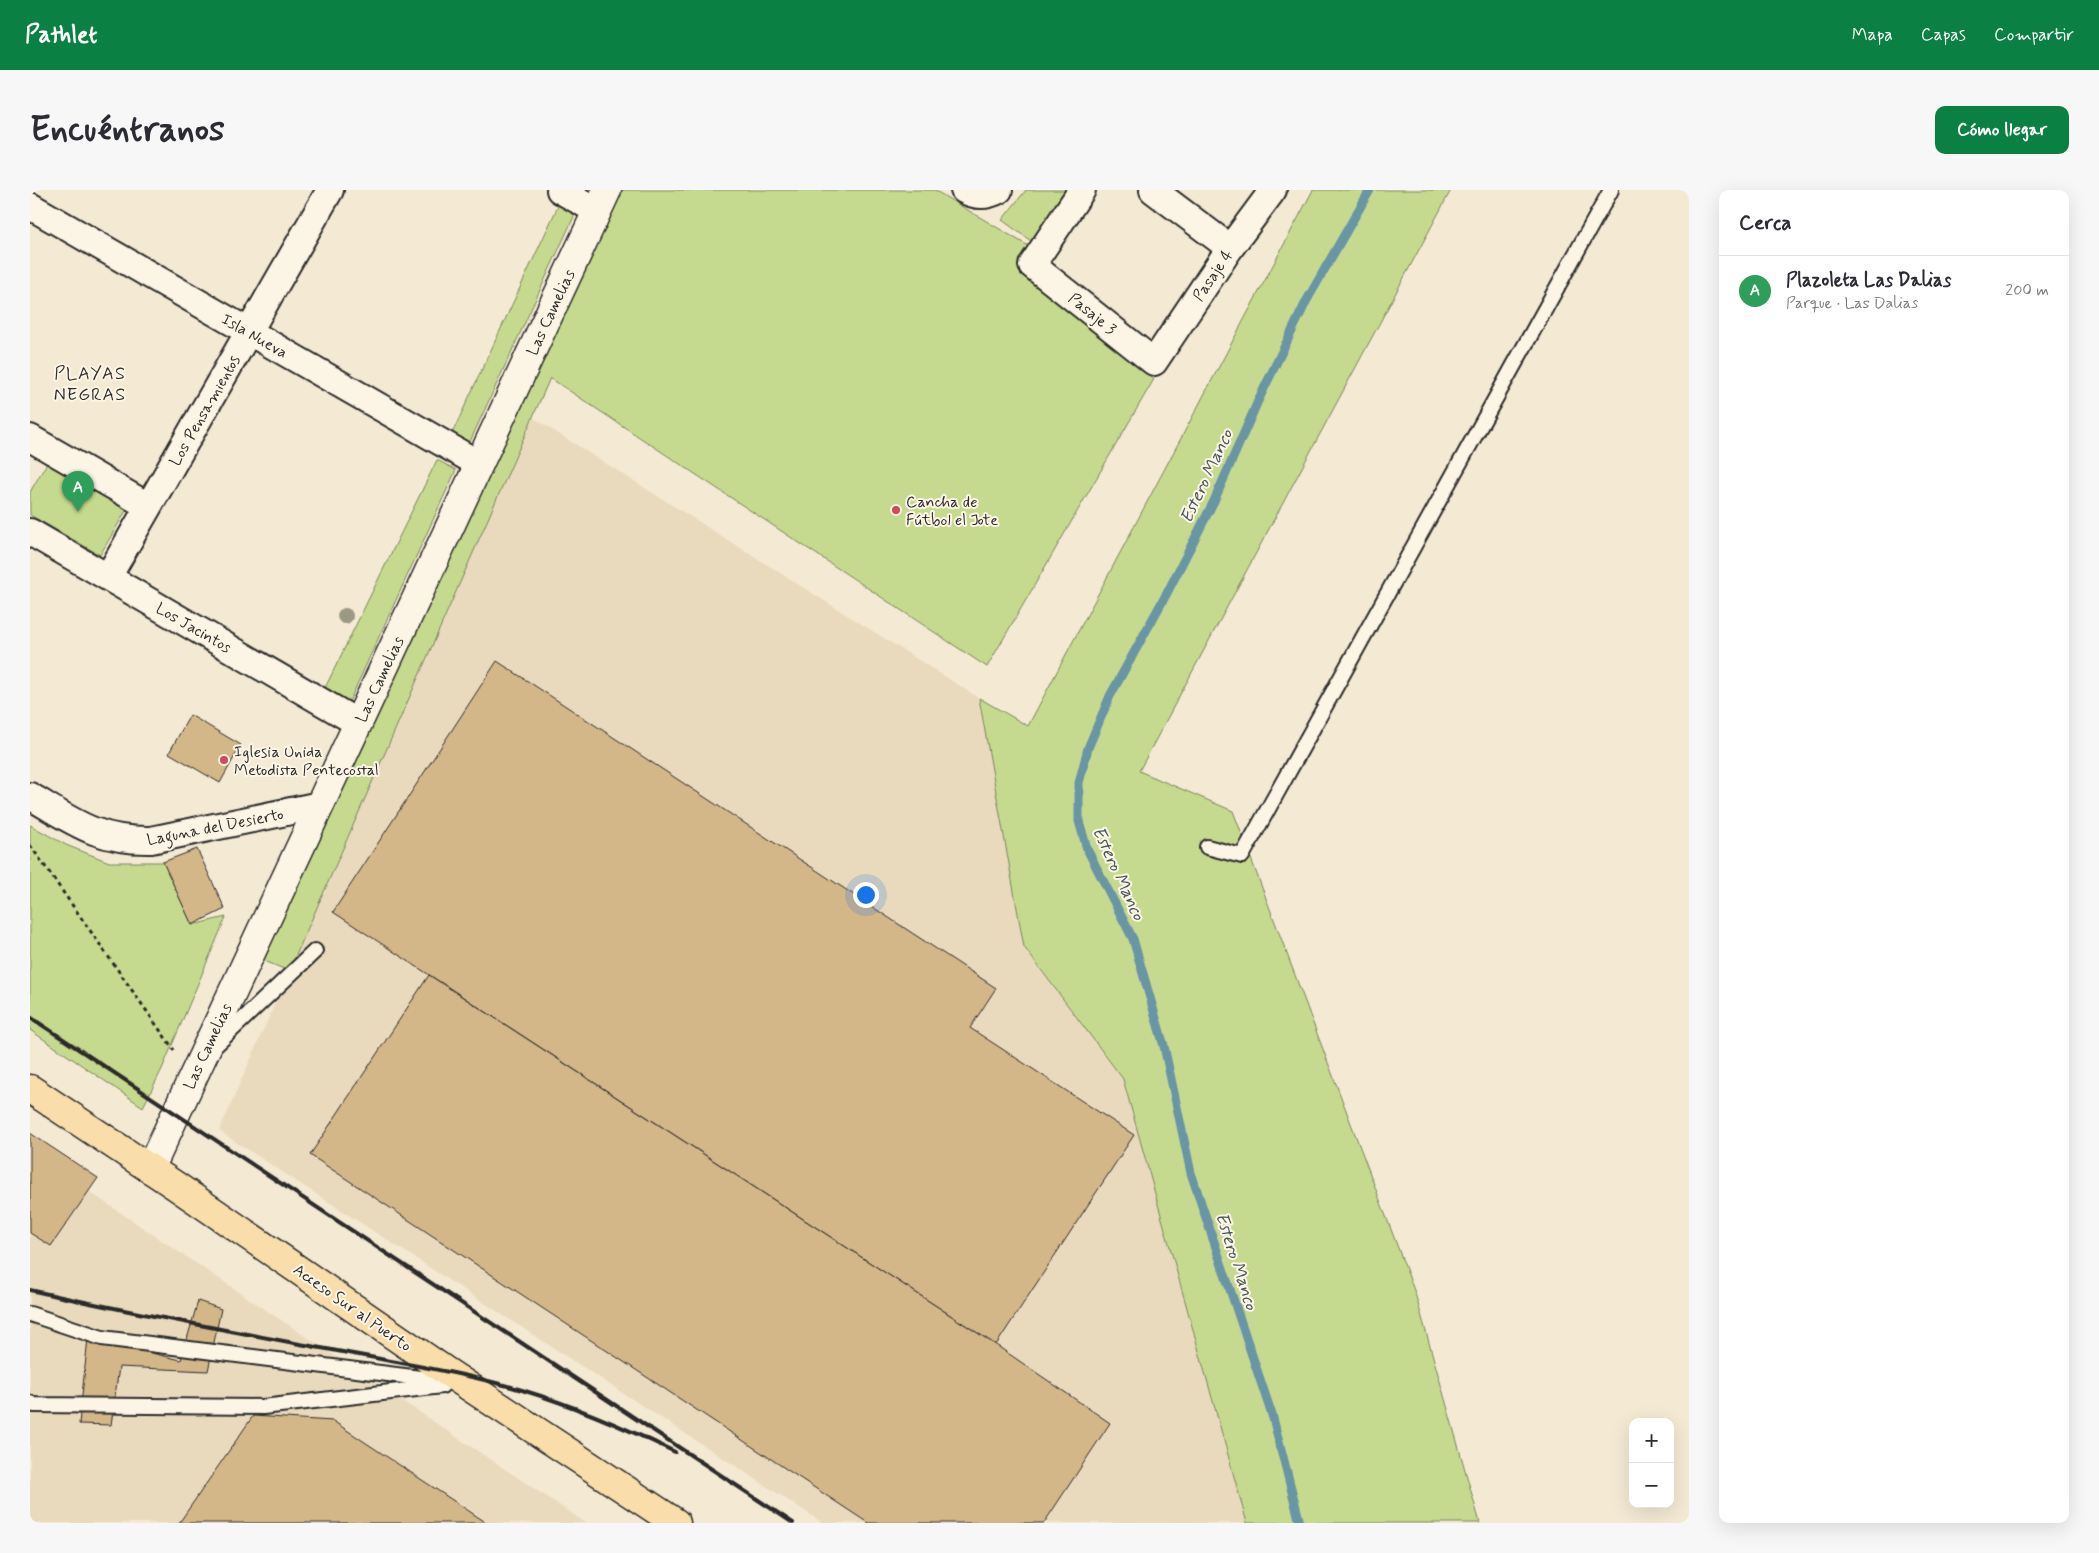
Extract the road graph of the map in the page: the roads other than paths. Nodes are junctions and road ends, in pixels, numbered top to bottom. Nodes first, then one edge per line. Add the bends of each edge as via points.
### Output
1 (330, 190) edge
2 (560, 190) edge
3 (1082, 190) edge
4 (1153, 190) edge
5 (1273, 190) edge
6 (1611, 190) edge
7 (602, 201) edge
8 (30, 206) edge
9 (1230, 248) junction
10 (248, 331) junction
11 (1154, 362) joint
12 (34, 449) edge
13 (479, 464) junction
14 (148, 506) junction
15 (30, 532) edge
16 (108, 577) junction
17 (358, 723) junction
18 (30, 796) edge
19 (320, 806) junction
20 (1207, 847) dead end
21 (314, 951) dead end
22 (197, 1069) junction
23 (30, 1090) edge
24 (150, 1169) junction
25 (30, 1314) edge
26 (465, 1384) junction
27 (30, 1403) edge
28 (676, 1523) edge

1 - 10 street, Los Pensamientos
2 - 7 street
3 - 11 street, Pasaje 3 via 1032,265
4 - 9 street
5 - 9 street, Pasaje 4
6 - 20 lane via 1242,856
7 - 13 street, Las Camelias
8 - 10 street, Isla Nueva
9 - 11 street, Pasaje 4
10 - 13 street, Isla Nueva
10 - 14 street, Los Pensamientos
12 - 14 street
13 - 17 street, Las Camelias
14 - 16 street, Los Pensamientos
15 - 16 street, Los Jacintos
16 - 17 street, Los Jacintos
17 - 19 street, Las Camelias
18 - 19 street, Laguna del Desierto via 87,829 131,840 151,840
19 - 22 street, Las Camelias
21 - 22 lane
22 - 24 street, Las Camelias
23 - 24 main road, Acceso Sur al Puerto
24 - 26 main road, Acceso Sur al Puerto
25 - 26 lane via 102,1338
26 - 27 lane via 263,1407
26 - 28 main road, Acceso Sur al Puerto

